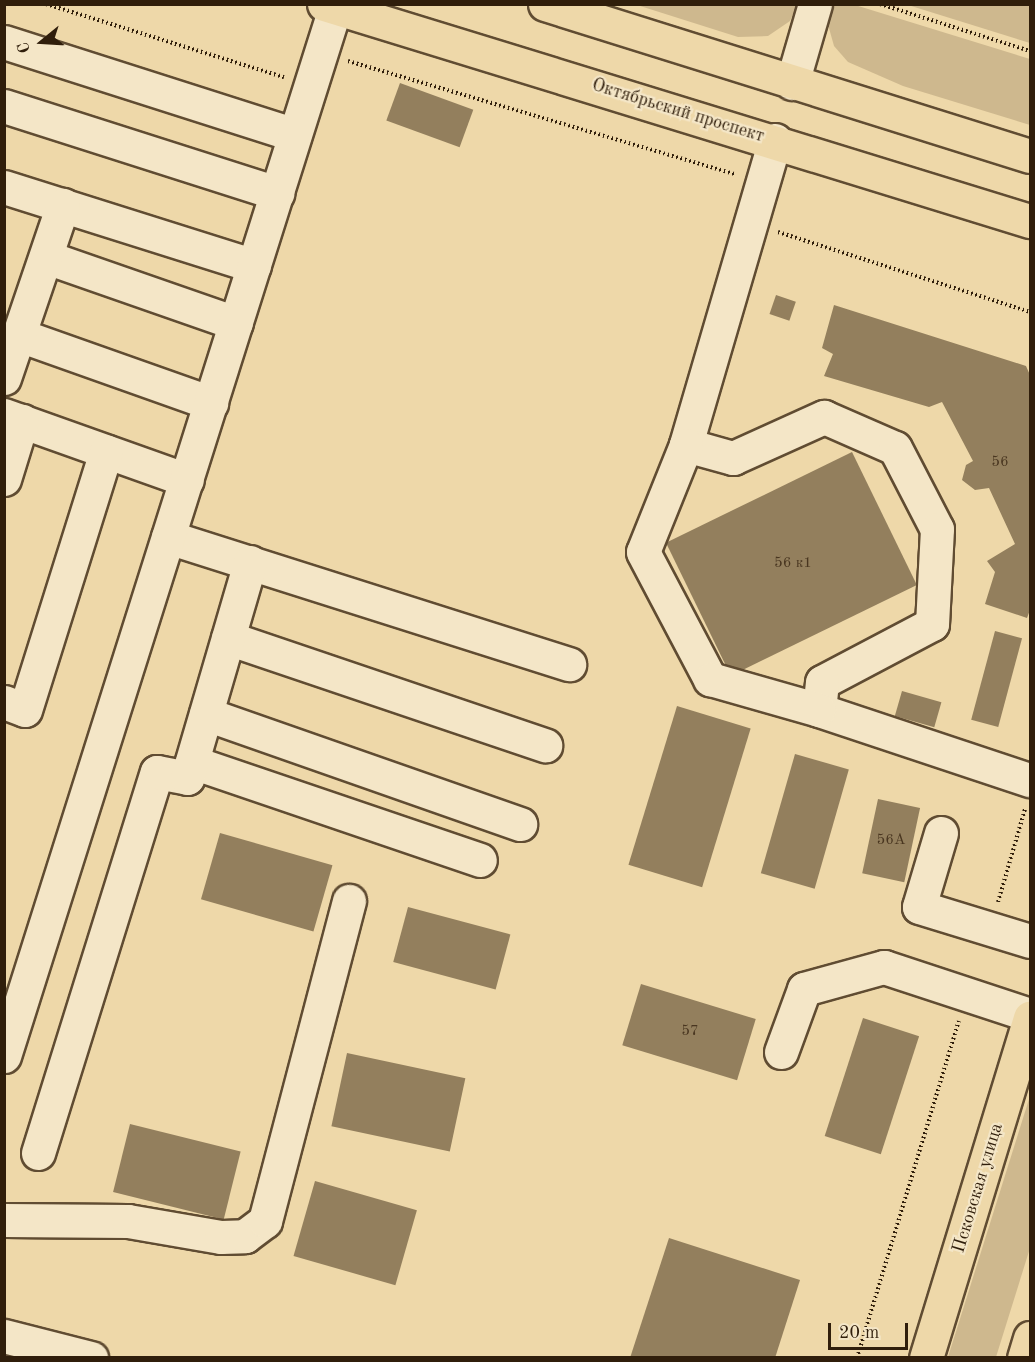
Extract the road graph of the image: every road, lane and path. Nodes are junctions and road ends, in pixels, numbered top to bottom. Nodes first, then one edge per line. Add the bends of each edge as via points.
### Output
1 (46, 4) edge
2 (545, 4) edge
3 (815, 4) edge
4 (880, 4) edge
5 (330, 6) edge
6 (4, 42) edge
7 (1030, 51) edge
8 (321, 53) junction
9 (792, 83) junction
10 (311, 85) junction
11 (4, 106) edge
12 (295, 135) junction
13 (775, 140) junction
14 (1030, 156) edge
15 (764, 182) junction
16 (4, 187) edge
17 (277, 192) junction
18 (63, 205) junction
19 (1030, 221) edge
20 (752, 224) junction
21 (46, 257) junction
22 (254, 266) junction
23 (1030, 312) edge
24 (236, 323) junction
25 (19, 335) junction
26 (4, 378) edge
27 (211, 403) junction
28 (13, 418) edge
29 (686, 445) junction
30 (106, 451) junction
31 (4, 479) edge
32 (187, 480) junction
33 (168, 537) junction
34 (250, 562) junction
35 (228, 638) junction
36 (569, 664) dead end
37 (4, 702) edge
38 (819, 710) junction
39 (206, 714) junction
40 (545, 745) dead end
41 (192, 762) junction
42 (1029, 791) edge
43 (520, 824) dead end
44 (941, 833) dead end
45 (480, 860) dead end
46 (349, 901) dead end
47 (990, 928) junction
48 (1030, 940) edge
49 (968, 992) junction
50 (1030, 1017) edge
51 (781, 1052) dead end
52 (4, 1056) edge
53 (38, 1153) dead end
54 (4, 1220) edge
55 (4, 1336) edge
56 (1030, 1338) edge
57 (91, 1358) edge
58 (857, 1358) edge
59 (926, 1358) edge
60 (1024, 1358) edge

1 - 10 path
2 - 9 main road
3 - 9 street
4 - 7 path
5 - 8 street
5 - 13 main road, Октябрьский проспект
6 - 12 street
8 - 10 street
8 - 15 path
9 - 14 main road
10 - 12 street
11 - 17 street
12 - 17 street
13 - 15 street
13 - 19 main road, Октябрьский проспект
15 - 20 street
16 - 18 street
17 - 22 street
18 - 21 street
18 - 22 street
20 - 23 path
20 - 29 street
21 - 24 street
21 - 25 street
22 - 24 street
24 - 27 street
25 - 26 street
25 - 27 street
27 - 32 street
28 - 30 street
28 - 31 street
29 - 38 street via 643,552 710,679
29 - 38 street via 733,458 824,417 896,448 937,529 932,624 822,682
30 - 32 street
30 - 37 street via 25,710
32 - 33 street
33 - 34 street
33 - 52 street
34 - 35 street
34 - 36 street
35 - 39 street
35 - 40 street
38 - 42 street
39 - 41 street
39 - 43 street
41 - 45 street
41 - 53 street via 187,778 157,772
42 - 47 path
44 - 47 street via 919,907
46 - 54 street via 265,1221 245,1236 221,1237 128,1221
47 - 48 street
49 - 50 street
49 - 51 street via 884,967 804,989
49 - 58 path
50 - 59 main road, Псковская улица
55 - 57 street
56 - 60 main road

